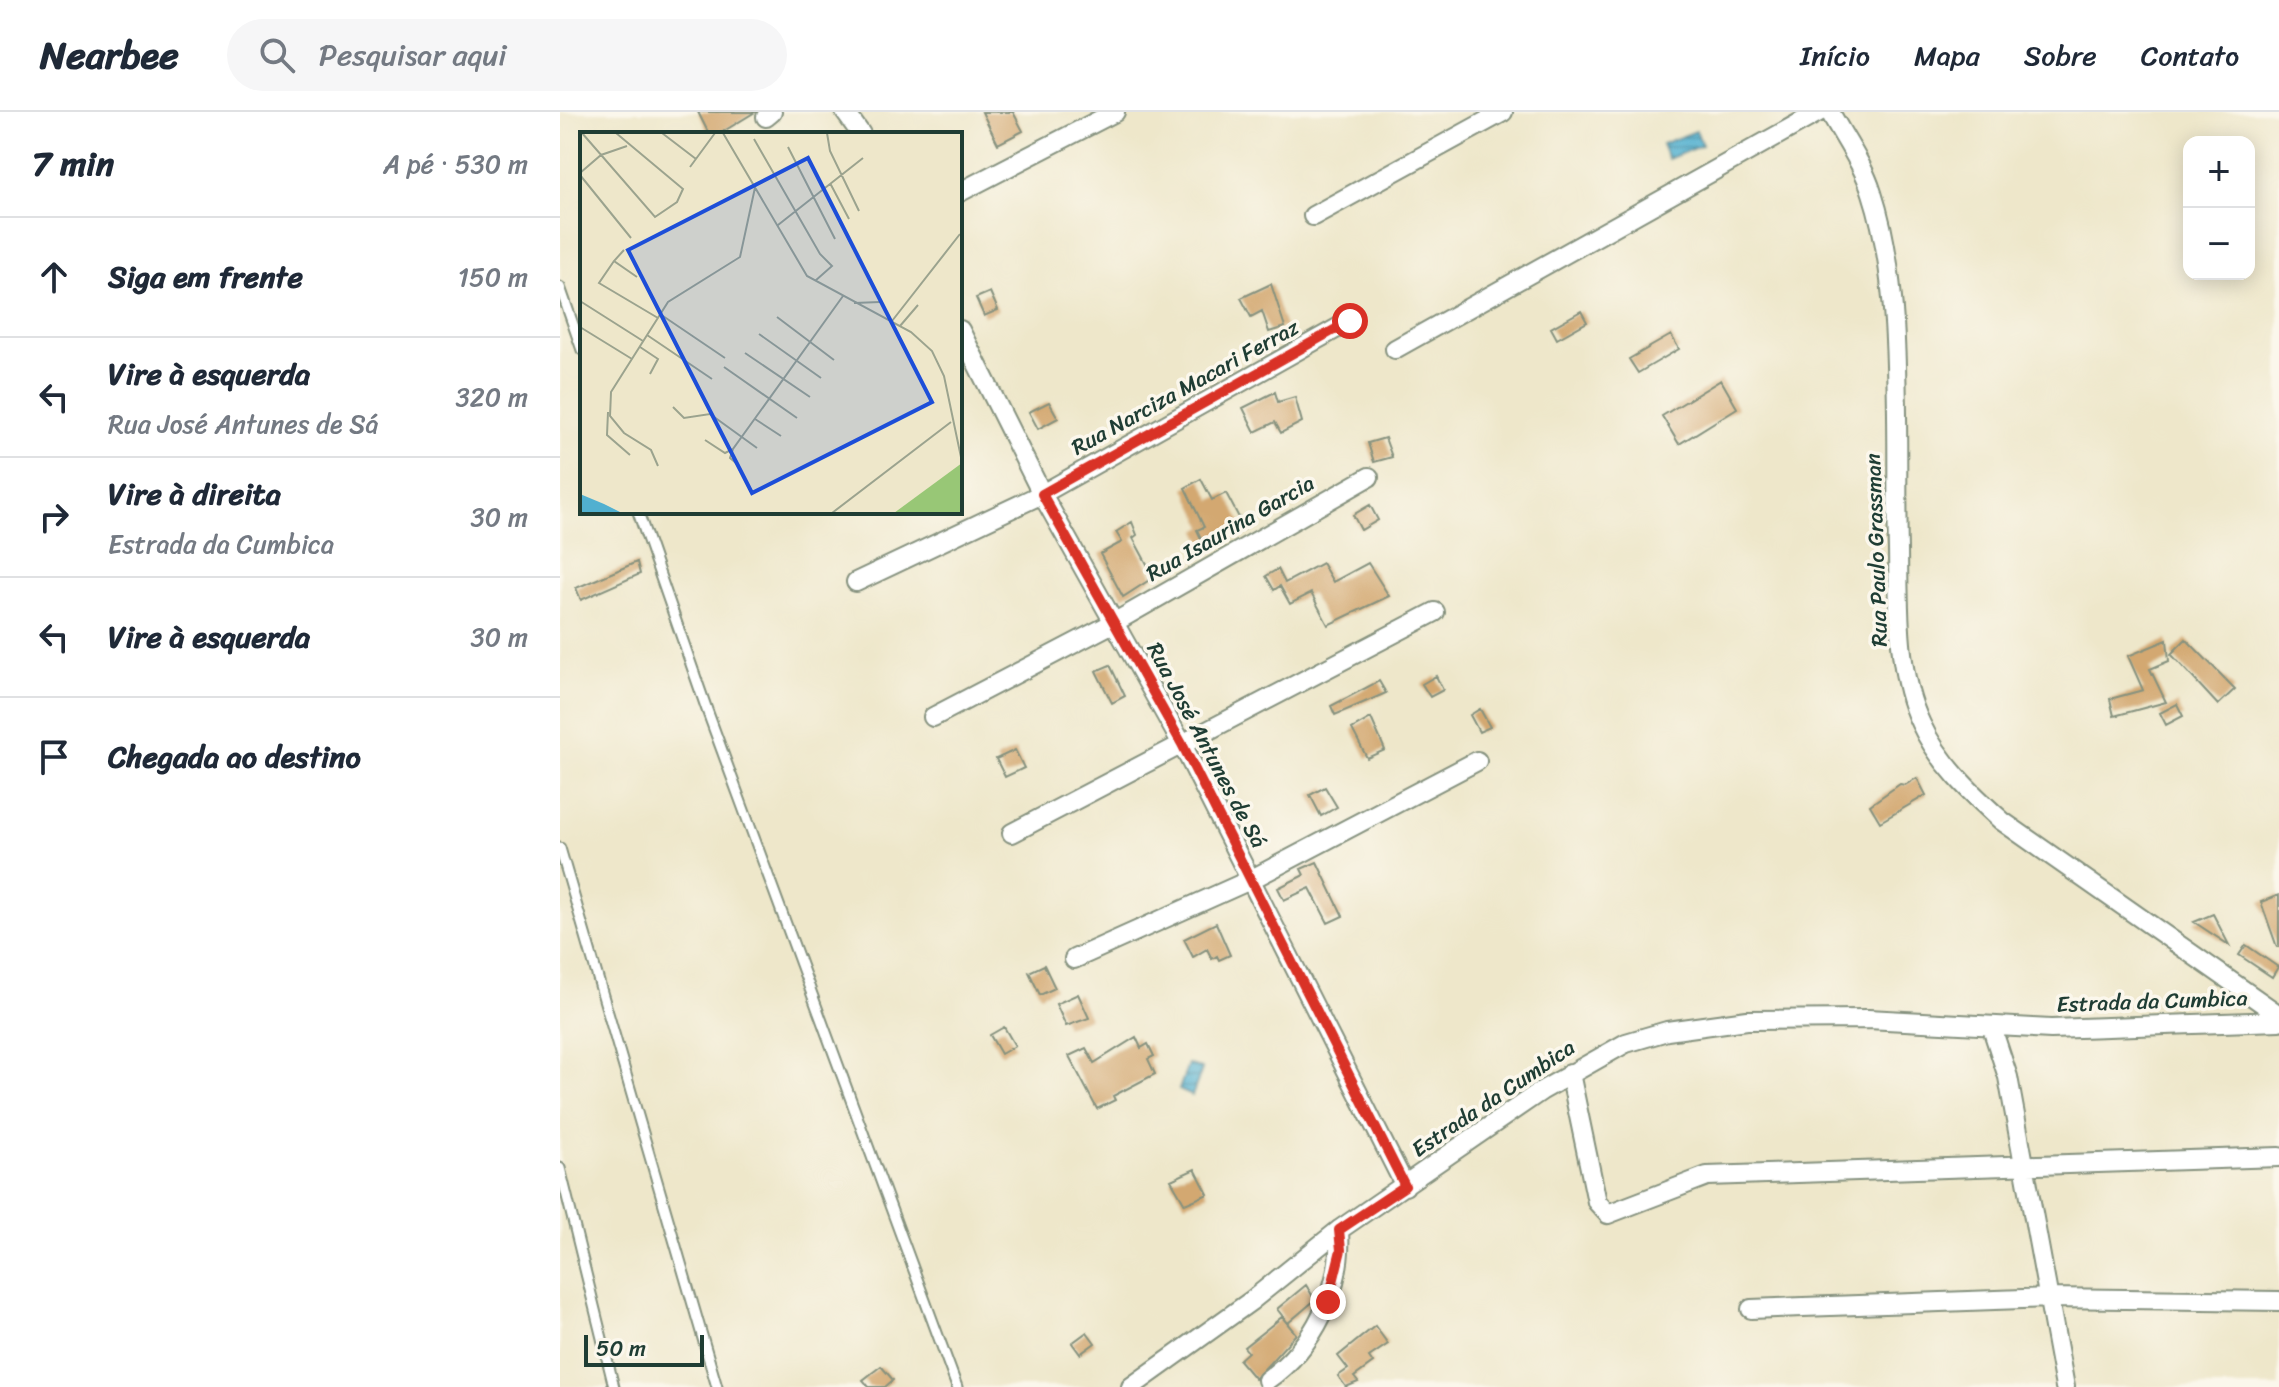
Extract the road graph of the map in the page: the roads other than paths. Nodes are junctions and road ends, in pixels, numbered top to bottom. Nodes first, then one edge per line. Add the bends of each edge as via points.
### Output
1 (845, 112) edge
2 (859, 112) edge
3 (1115, 112) edge
4 (1503, 112) edge
5 (1819, 112) edge
6 (1830, 112) edge
7 (860, 132) edge
8 (862, 132) edge
9 (962, 191) edge
10 (1313, 216) dead end
11 (560, 287) edge
12 (1350, 321) dead end
13 (580, 344) edge
14 (1395, 349) dead end
15 (964, 350) edge
16 (1369, 477) dead end
17 (1042, 494) junction
18 (639, 514) edge
19 (856, 582) dead end
20 (1435, 612) dead end
21 (1115, 622) junction
22 (933, 717) dead end
23 (1182, 744) junction
24 (1477, 761) dead end
25 (1012, 833) dead end
26 (560, 848) edge
27 (1250, 880) junction
28 (1074, 959) dead end
29 (2279, 1015) edge
30 (2279, 1021) edge
31 (1992, 1028) junction
32 (1570, 1073) junction
33 (2279, 1157) edge
34 (2024, 1163) junction
35 (560, 1168) edge
36 (1405, 1186) junction
37 (563, 1196) edge
38 (1339, 1230) junction
39 (2048, 1298) junction
40 (2279, 1301) edge
41 (1751, 1309) dead end
42 (1267, 1380) dead end
43 (614, 1387) edge
44 (717, 1387) edge
45 (957, 1387) edge
46 (1131, 1387) edge
47 (2065, 1387) edge

1 - 7 street
2 - 8 street
3 - 9 street
4 - 10 street
5 - 14 street
6 - 29 street, Rua Paulo Grassman via 1871,189 1883,227 1891,305 1899,609 1907,679 1920,723 1963,785 2002,821
11 - 13 lane
12 - 17 street, Rua Narciza Macari Ferraz
15 - 17 street, Rua José Antunes de Sá
16 - 21 street, Rua Isaurina Garcia
17 - 19 street, Rua Narciza Macari Ferraz
17 - 21 street, Rua José Antunes de Sá
18 - 45 lane
20 - 23 street
21 - 22 street, Rua Isaurina Garcia
21 - 23 street, Rua José Antunes de Sá
23 - 25 street
23 - 27 street, Rua José Antunes de Sá
24 - 27 street
26 - 44 lane
27 - 28 street
27 - 36 street, Rua José Antunes de Sá
30 - 31 street, Estrada da Cumbica
31 - 32 street, Estrada da Cumbica via 1868,1019 1704,1024 1626,1043
31 - 34 street via 2008,1077
32 - 34 street via 1597,1202 1608,1214 1707,1176
32 - 36 street, Estrada da Cumbica
33 - 34 street
34 - 39 street
35 - 37 lane
36 - 38 street, Estrada da Cumbica
37 - 43 lane
38 - 42 street via 1341,1250 1328,1302 1307,1343
38 - 46 street, Estrada da Cumbica
39 - 40 street
39 - 41 street
39 - 47 street

